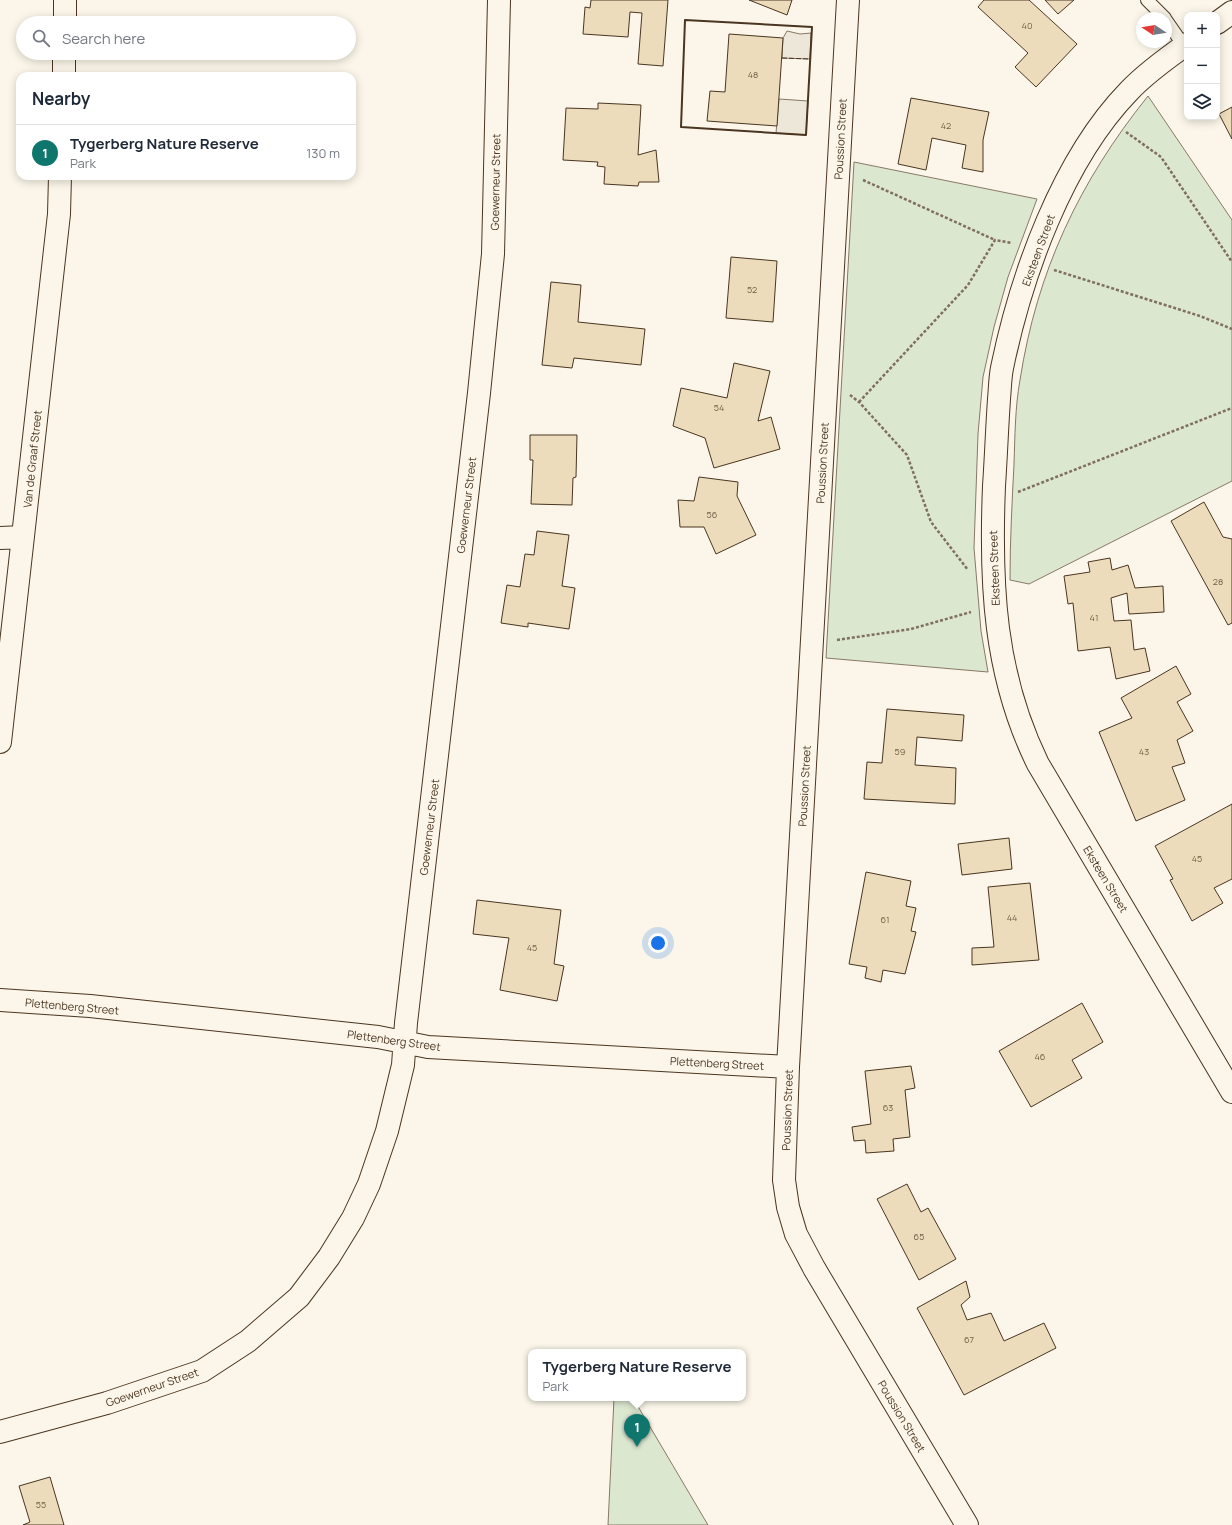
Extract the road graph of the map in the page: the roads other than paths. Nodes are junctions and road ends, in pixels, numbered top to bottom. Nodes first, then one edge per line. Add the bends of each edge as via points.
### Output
1 (65, 0) edge
2 (499, 0) edge
3 (848, 0) edge
4 (1147, 0) edge
5 (1158, 12) edge
6 (1232, 12) edge
7 (65, 16) edge
8 (1220, 21) edge
9 (1172, 28) edge
10 (1184, 44) edge
11 (1184, 46) edge
12 (64, 60) edge
13 (64, 72) edge
14 (60, 180) edge
15 (23, 537) junction
16 (0, 538) edge
17 (0, 742) edge
18 (0, 1000) edge
19 (405, 1042) junction
20 (788, 1067) junction
21 (1232, 1092) edge
22 (0, 1432) edge
23 (967, 1525) edge

1 - 7 street
2 - 19 street, Goewerneur Street via 493,254
3 - 20 street, Poussion Street
4 - 5 lane
6 - 8 street
9 - 10 lane
11 - 21 street, Eksteen Street via 1144,76 1106,117 1061,192 1034,255 1002,370 992,554 995,605 1008,687 1027,742
12 - 13 street
14 - 15 street, Van de Graaf Street via 59,214
15 - 16 street
15 - 17 street, Van de Graaf Street
18 - 19 street, Plettenberg Street via 90,1006
19 - 20 street, Plettenberg Street via 428,1047
19 - 22 street, Goewerneur Street via 403,1065 392,1109 369,1184 353,1218 329,1257 299,1297 248,1341 202,1371 107,1403
20 - 23 street, Poussion Street via 784,1180 796,1234

